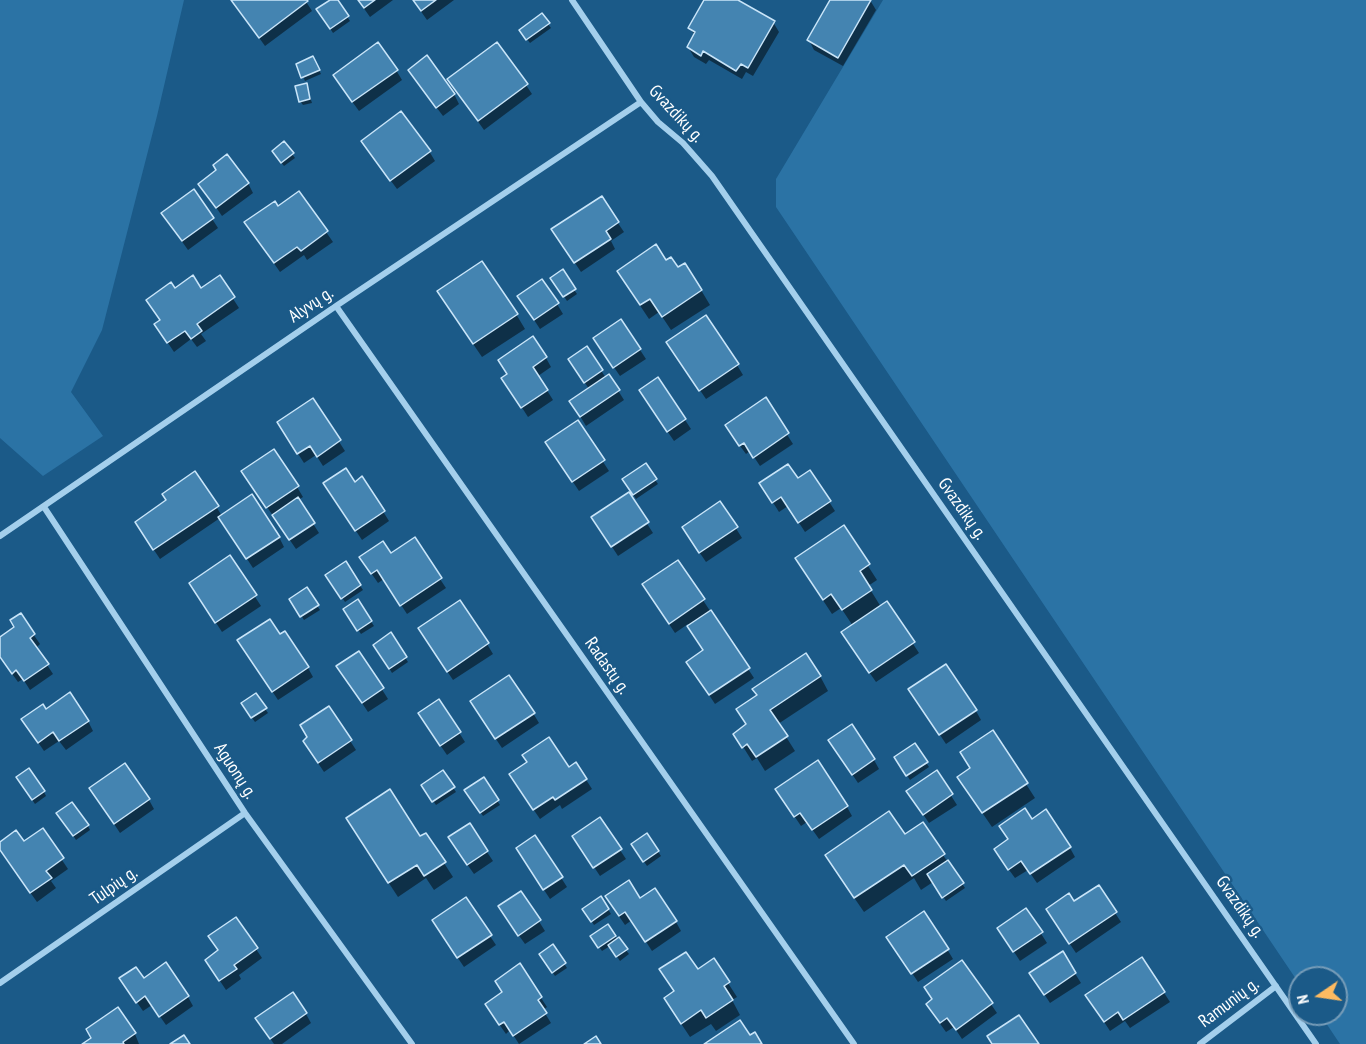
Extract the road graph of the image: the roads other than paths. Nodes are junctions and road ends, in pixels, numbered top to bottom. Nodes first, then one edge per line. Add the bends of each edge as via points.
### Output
1 (572, 0) edge
2 (641, 102) junction
3 (336, 306) junction
4 (44, 507) junction
5 (0, 536) edge
6 (245, 813) junction
7 (0, 983) edge
8 (1276, 986) junction
9 (412, 1044) edge
10 (854, 1044) edge
11 (1200, 1044) edge
12 (1316, 1044) edge

1 - 2 street, Gvazdikų g.
2 - 3 street, Alyvų g.
2 - 8 street, Gvazdikų g. via 712,176
3 - 4 street, Alyvų g.
3 - 10 street, Radastų g.
4 - 5 street, Alyvų g.
4 - 6 street, Aguonų g.
6 - 7 street, Tulpių g.
6 - 9 street, Aguonų g.
8 - 11 street, Ramunių g.
8 - 12 street, Gvazdikų g.

